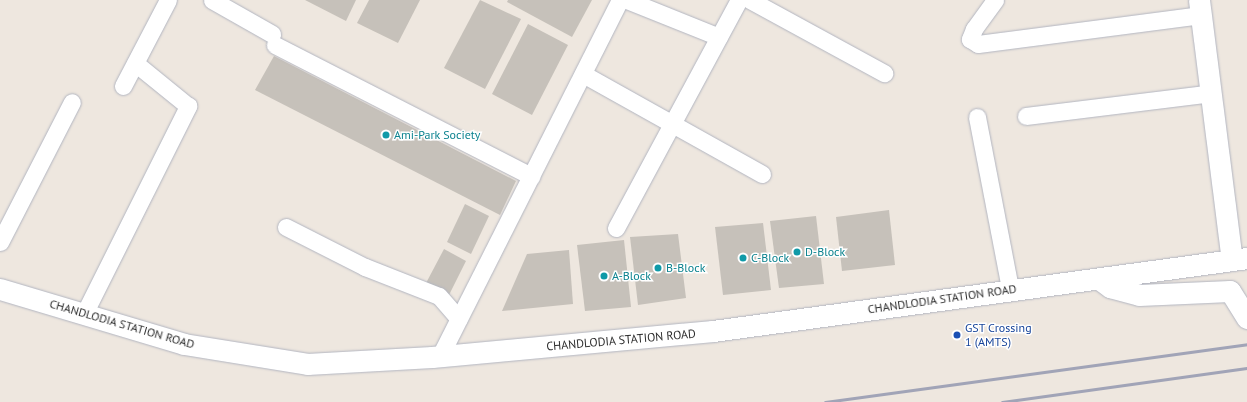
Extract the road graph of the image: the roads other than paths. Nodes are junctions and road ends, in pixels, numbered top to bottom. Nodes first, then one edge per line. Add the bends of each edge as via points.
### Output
1 (168, 0) edge
2 (212, 0) edge
3 (620, 0) edge
4 (627, 0) edge
5 (739, 0) edge
6 (750, 0) edge
7 (995, 0) edge
8 (1200, 7) edge
9 (719, 37) junction
10 (135, 63) junction
11 (884, 73) dead end
12 (583, 74) junction
13 (123, 86) dead end
14 (1212, 93) junction
15 (72, 102) dead end
16 (977, 116) dead end
17 (1026, 116) dead end
18 (674, 123) junction
19 (762, 174) dead end
20 (531, 176) junction
21 (286, 227) dead end
22 (616, 228) dead end
23 (0, 242) edge
24 (1240, 259) edge
25 (1099, 279) junction
26 (0, 289) edge
27 (1010, 290) junction
28 (84, 314) junction
29 (1247, 318) edge
30 (459, 319) junction
31 (440, 356) junction

1 - 10 street
2 - 20 street via 274,40
3 - 12 street
4 - 9 street
5 - 9 street
6 - 11 street
7 - 8 street via 970,40 978,44
8 - 14 street
9 - 18 street
10 - 13 street
10 - 28 street via 188,106
12 - 18 street
12 - 20 street
14 - 17 street
14 - 24 street
15 - 23 street
16 - 27 street
18 - 19 street
18 - 22 street
20 - 30 street
21 - 30 street via 365,267 439,296
24 - 25 street, CHANDLODIA STATION ROAD
25 - 27 street, CHANDLODIA STATION ROAD
25 - 29 street via 1110,287 1139,295 1230,291
26 - 28 street, CHANDLODIA STATION ROAD
27 - 31 street, CHANDLODIA STATION ROAD via 713,331
28 - 31 street, CHANDLODIA STATION ROAD via 184,344 307,364
30 - 31 street

